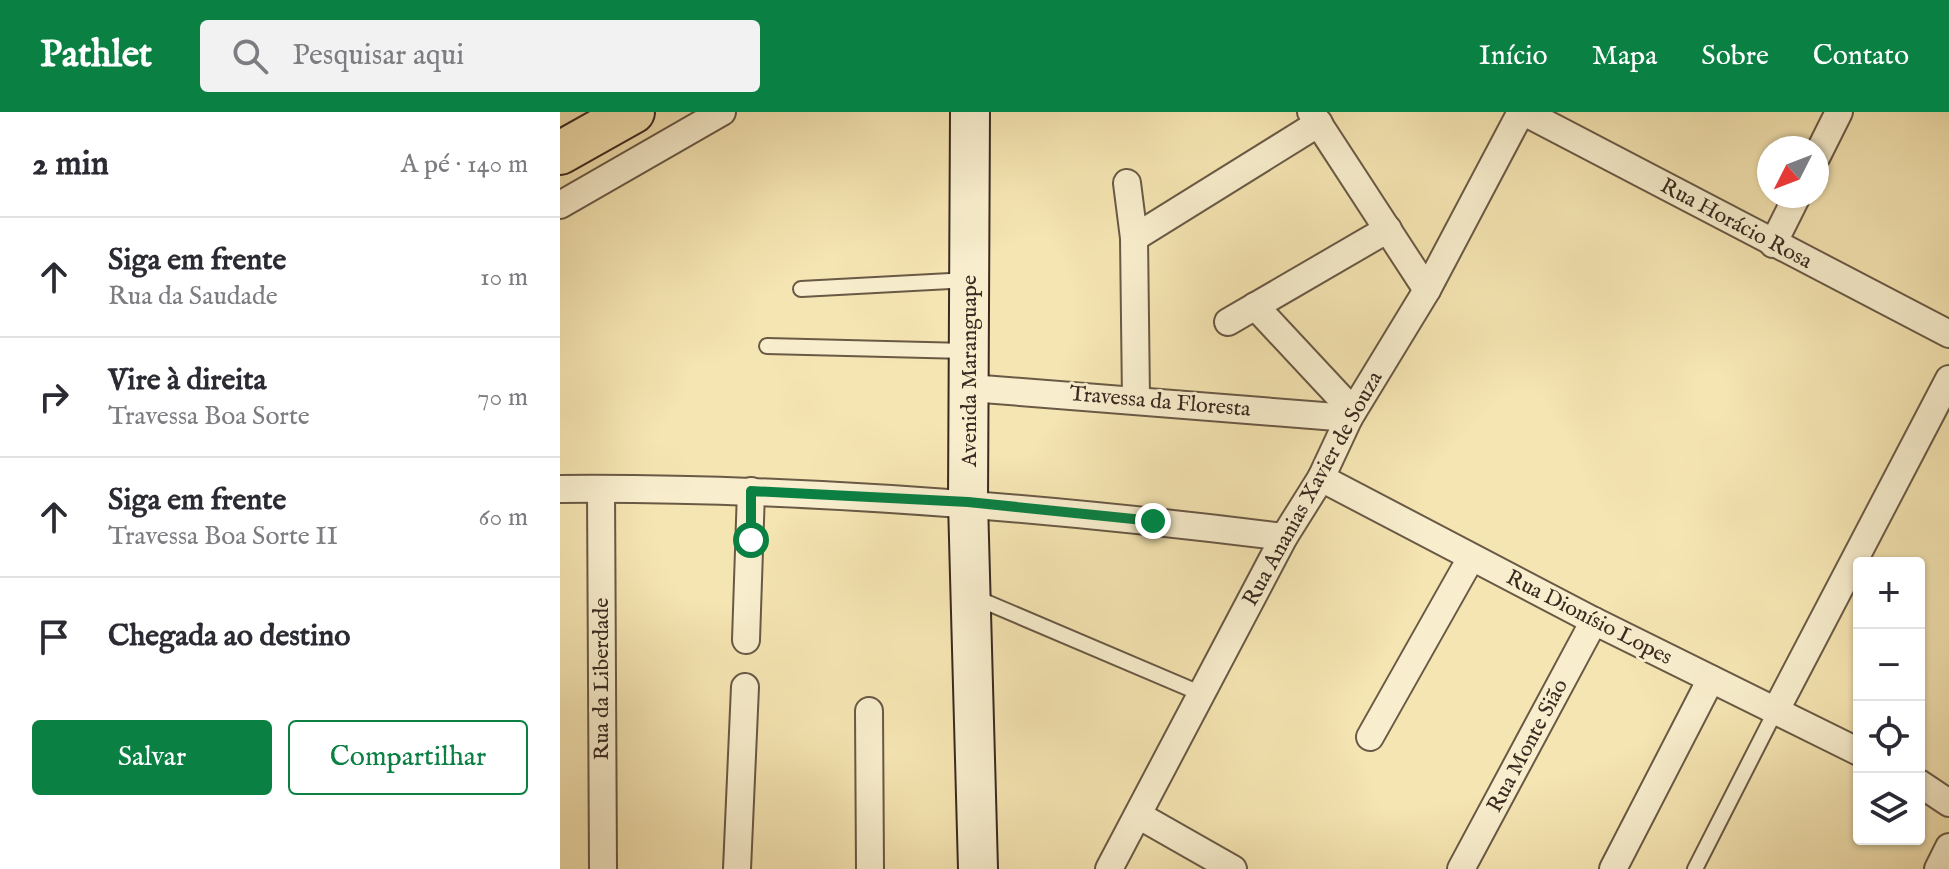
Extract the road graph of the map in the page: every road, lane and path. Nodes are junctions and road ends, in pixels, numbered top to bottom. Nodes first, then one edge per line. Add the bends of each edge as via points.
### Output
1 (633, 112) edge
2 (970, 112) edge
3 (1522, 112) edge
4 (1839, 112) edge
5 (709, 115) edge
6 (1315, 118) edge
7 (1827, 136) edge
8 (560, 153) edge
9 (1127, 183) dead end
10 (560, 205) edge
11 (1791, 208) edge
12 (1388, 229) junction
13 (1134, 238) junction
14 (1773, 244) junction
15 (970, 280) junction
16 (801, 289) dead end
17 (1427, 290) junction
18 (1255, 306) junction
19 (1228, 322) dead end
20 (1949, 334) edge
21 (767, 346) dead end
22 (970, 351) junction
23 (1949, 379) edge
24 (970, 388) junction
25 (1136, 399) junction
26 (1351, 414) junction
27 (1321, 478) junction
28 (560, 489) edge
29 (601, 489) junction
30 (751, 491) junction
31 (968, 502) junction
32 (1284, 537) junction
33 (1471, 558) junction
34 (971, 596) junction
35 (1594, 621) junction
36 (746, 640) dead end
37 (1711, 679) junction
38 (745, 687) dead end
39 (1202, 694) junction
40 (1776, 710) junction
41 (869, 711) dead end
42 (1370, 737) dead end
43 (1853, 749) edge
44 (1931, 786) edge
45 (1949, 803) edge
46 (1138, 815) junction
47 (1949, 847) edge
48 (603, 869) edge
49 (737, 869) edge
50 (870, 869) edge
51 (978, 869) edge
52 (1109, 869) edge
53 (1233, 869) edge
54 (1461, 869) edge
55 (1613, 869) edge
56 (1695, 869) edge
57 (1938, 869) edge

1 - 8 main road
2 - 15 main road, Avenida Maranguape
3 - 14 street, Rua Horácio Rosa
3 - 17 street, Rua Ananias Xavier de Souza
4 - 7 street
5 - 10 street
6 - 12 street
6 - 13 street
9 - 13 street
11 - 14 street
12 - 17 street
12 - 18 street
13 - 25 street
14 - 20 street, Rua Horácio Rosa
15 - 16 lane
15 - 22 main road, Avenida Maranguape
17 - 26 street, Rua Ananias Xavier de Souza
18 - 19 street
18 - 26 street
21 - 22 lane
22 - 24 main road, Avenida Maranguape
23 - 40 street
24 - 25 street, Travessa da Floresta
24 - 31 main road, Avenida Maranguape
25 - 26 street, Travessa da Floresta
26 - 27 street, Rua Ananias Xavier de Souza
27 - 32 street, Rua Ananias Xavier de Souza
27 - 33 street, Rua Dionísio Lopes
28 - 29 street
29 - 30 street
29 - 48 street, Rua da Liberdade
30 - 31 street
30 - 36 street
31 - 32 street
31 - 34 main road, Avenida Maranguape
32 - 39 street, Rua Ananias Xavier de Souza
33 - 35 street, Rua Dionísio Lopes
33 - 42 street
34 - 39 lane
34 - 51 main road, Avenida Maranguape
35 - 37 street, Rua Dionísio Lopes
35 - 54 street, Rua Monte Sião
37 - 40 street, Rua Dionísio Lopes
37 - 55 street
38 - 49 street
39 - 46 street, Rua Ananias Xavier de Souza
40 - 43 street, Rua Dionísio Lopes
40 - 56 lane
41 - 50 street
44 - 45 street
46 - 52 street, Rua Ananias Xavier de Souza
46 - 53 street
47 - 57 street

